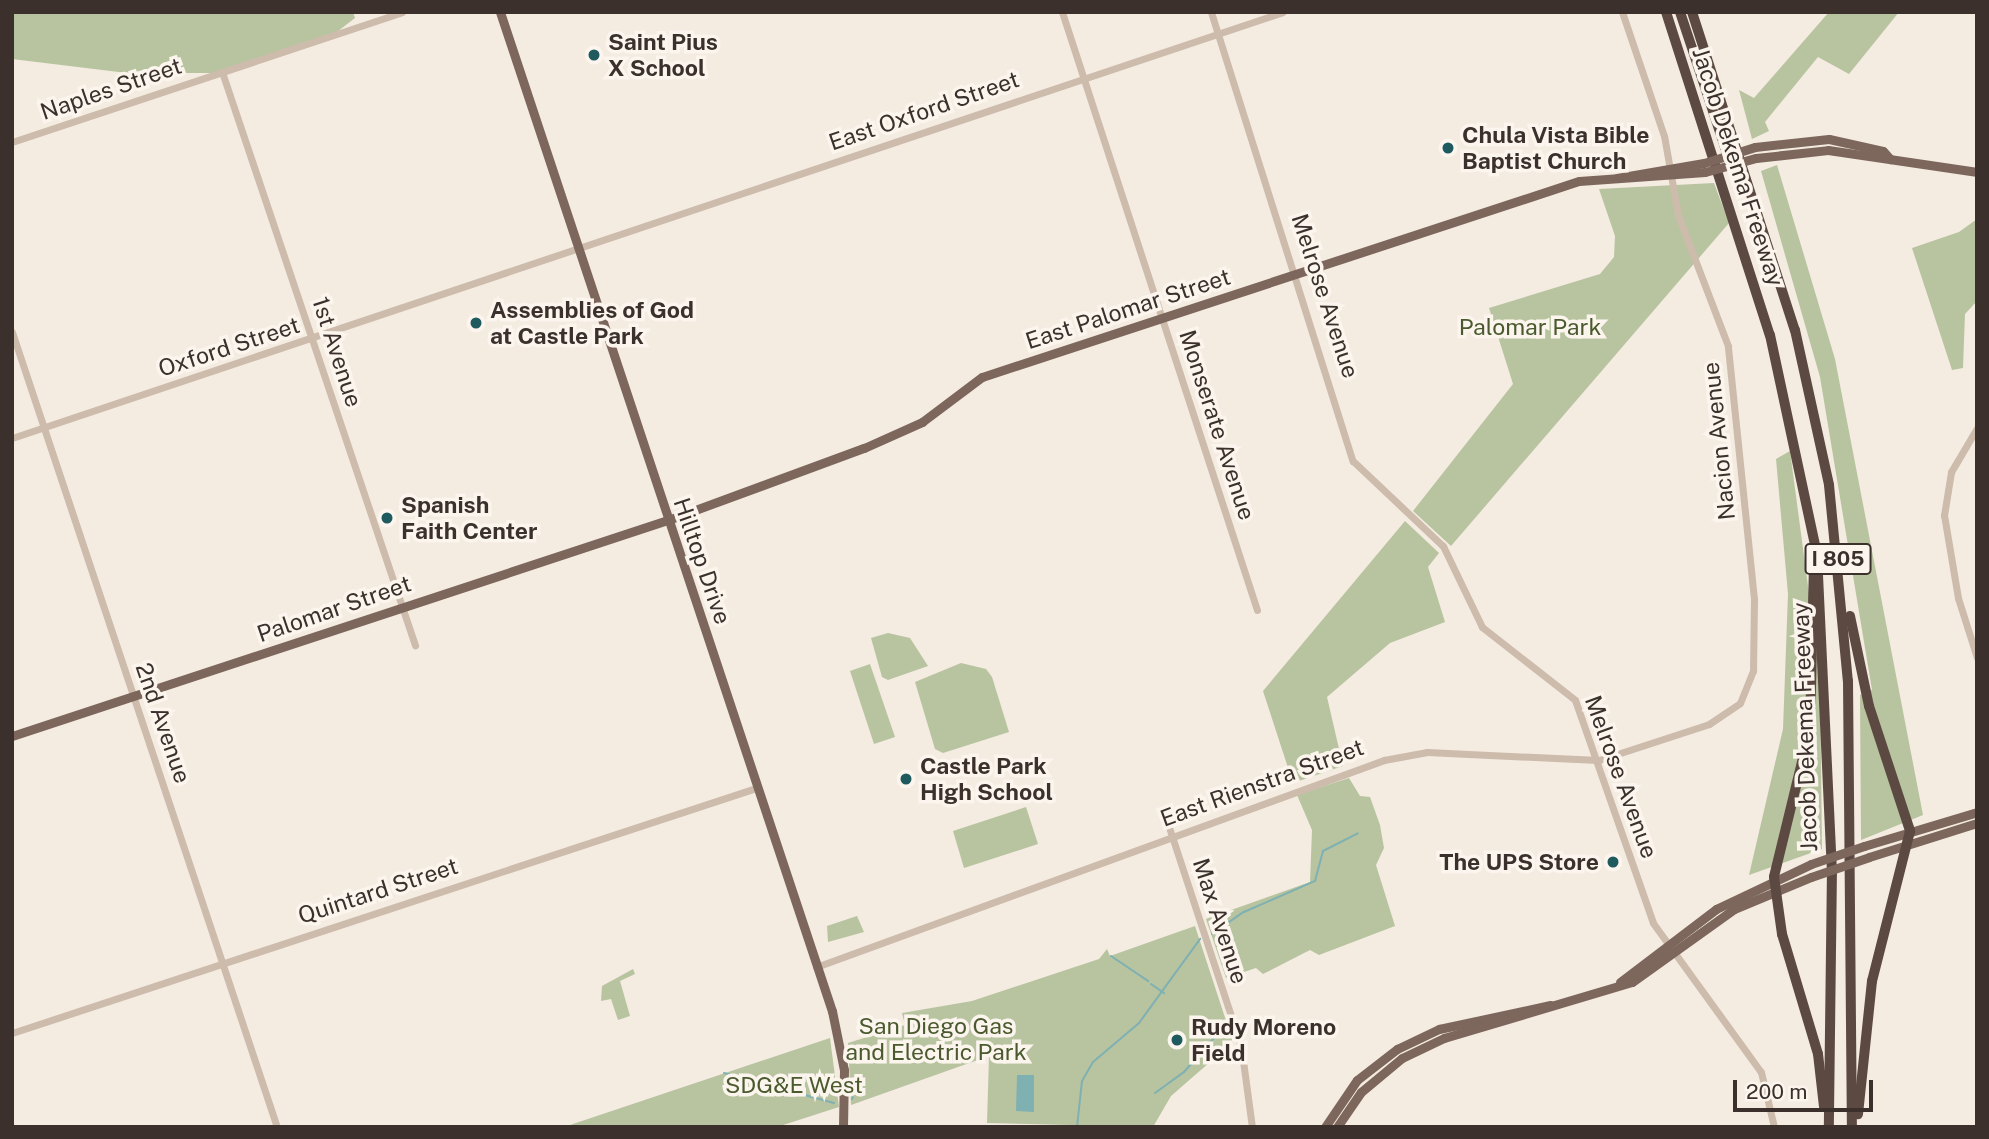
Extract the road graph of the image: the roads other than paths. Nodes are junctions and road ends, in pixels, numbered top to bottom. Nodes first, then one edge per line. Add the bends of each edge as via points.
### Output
1 (402, 12) edge
2 (500, 12) edge
3 (1062, 12) edge
4 (1211, 12) edge
5 (1283, 12) edge
6 (1622, 12) edge
7 (1665, 12) edge
8 (1680, 12) edge
9 (1686, 12) edge
10 (1692, 12) edge
11 (1218, 34) junction
12 (222, 72) junction
13 (1083, 78) junction
14 (1708, 89) junction
15 (12, 142) edge
16 (1729, 158) junction
17 (1890, 159) junction
18 (1977, 172) edge
19 (1673, 173) junction
20 (578, 251) junction
21 (1298, 274) junction
22 (1161, 318) junction
23 (12, 332) edge
24 (313, 340) junction
25 (44, 428) junction
26 (1977, 428) edge
27 (12, 438) edge
28 (668, 520) junction
29 (1834, 521) junction
30 (1817, 554) junction
31 (402, 606) junction
32 (1257, 610) dead end
33 (415, 645) dead end
34 (1977, 659) edge
35 (132, 696) junction
36 (1732, 711) joint
37 (12, 736) edge
38 (1599, 760) junction
39 (756, 788) junction
40 (1163, 808) dead end
41 (1977, 812) edge
42 (1977, 822) edge
43 (1910, 831) junction
44 (1172, 835) junction
45 (1910, 844) junction
46 (1774, 877) junction
47 (1774, 890) junction
48 (1670, 950) junction
49 (222, 963) junction
50 (816, 967) junction
51 (1485, 1022) junction
52 (12, 1032) edge
53 (277, 1127) edge
54 (843, 1127) edge
55 (1252, 1127) edge
56 (1325, 1127) edge
57 (1337, 1127) edge
58 (1774, 1127) edge
59 (1828, 1127) edge
60 (1854, 1127) edge

1 - 12 street, Naples Street
2 - 20 main road, Hilltop Drive
3 - 13 street, Monserate Avenue
4 - 11 street, Melrose Avenue
5 - 11 street, East Oxford Street
6 - 19 street, Nacion Avenue
7 - 30 highway, Jacob Dekema Freeway / I 805 via 1770,335
8 - 14 highway
9 - 14 highway
10 - 29 highway, Jacob Dekema Freeway / I 805 via 1796,330
11 - 13 street, East Oxford Street
11 - 21 street, Melrose Avenue
12 - 15 street, Naples Street
12 - 24 street, 1st Avenue
13 - 20 street, East Oxford Street
13 - 22 street, Monserate Avenue
14 - 16 highway
16 - 17 main road, East Palomar Street, bridge via 1828,150
16 - 17 main road, East Palomar Street, bridge via 1755,147 1829,139 1883,151
16 - 19 main road, East Palomar Street, bridge
17 - 18 main road, East Palomar Street
19 - 21 main road, East Palomar Street via 1579,181
19 - 36 street, Nacion Avenue via 1678,215 1724,329 1730,400 1742,441 1753,671
20 - 24 street, Oxford Street
20 - 28 main road, Hilltop Drive
21 - 22 main road, East Palomar Street
21 - 38 street, Melrose Avenue via 1357,468 1443,546 1482,627 1568,690
22 - 28 main road, East Palomar Street via 982,377 907,430
22 - 32 street, Monserate Avenue
23 - 25 street, 2nd Avenue
24 - 25 street, Oxford Street
24 - 31 street, 1st Avenue
25 - 27 street, Oxford Street
25 - 35 street, 2nd Avenue
26 - 34 street via 1951,472 1944,515 1958,598
28 - 31 main road, Palomar Street
28 - 39 main road, Hilltop Drive
29 - 43 highway via 1866,696
29 - 60 highway, Jacob Dekema Freeway / I 805 via 1853,838
30 - 46 highway via 1810,729
30 - 59 highway, Jacob Dekema Freeway / I 805 via 1832,868
31 - 33 street, 1st Avenue
31 - 35 main road, Palomar Street
35 - 37 main road, Palomar Street
35 - 49 street, 2nd Avenue
36 - 38 street, East Rienstra Street
38 - 44 street, East Rienstra Street via 1411,754
38 - 48 street, Melrose Avenue via 1653,923
39 - 49 street, Quintard Street
39 - 50 main road, Hilltop Drive
40 - 44 street, Max Avenue
41 - 43 main road
42 - 45 main road
43 - 45 highway
43 - 46 main road, bridge
44 - 50 street, East Rienstra Street
44 - 55 street, Max Avenue via 1245,1059
45 - 47 main road, bridge
45 - 60 highway via 1872,981
46 - 47 highway
46 - 48 main road
47 - 48 main road via 1734,909
47 - 59 highway via 1818,1054
48 - 51 main road via 1640,979
48 - 58 street, Melrose Avenue via 1761,1072
49 - 52 street, Quintard Street
49 - 53 street, 2nd Avenue
50 - 54 main road, Hilltop Drive via 839,1036
51 - 56 main road via 1420,1037 1380,1061 1350,1089
51 - 57 main road via 1402,1058 1362,1092

